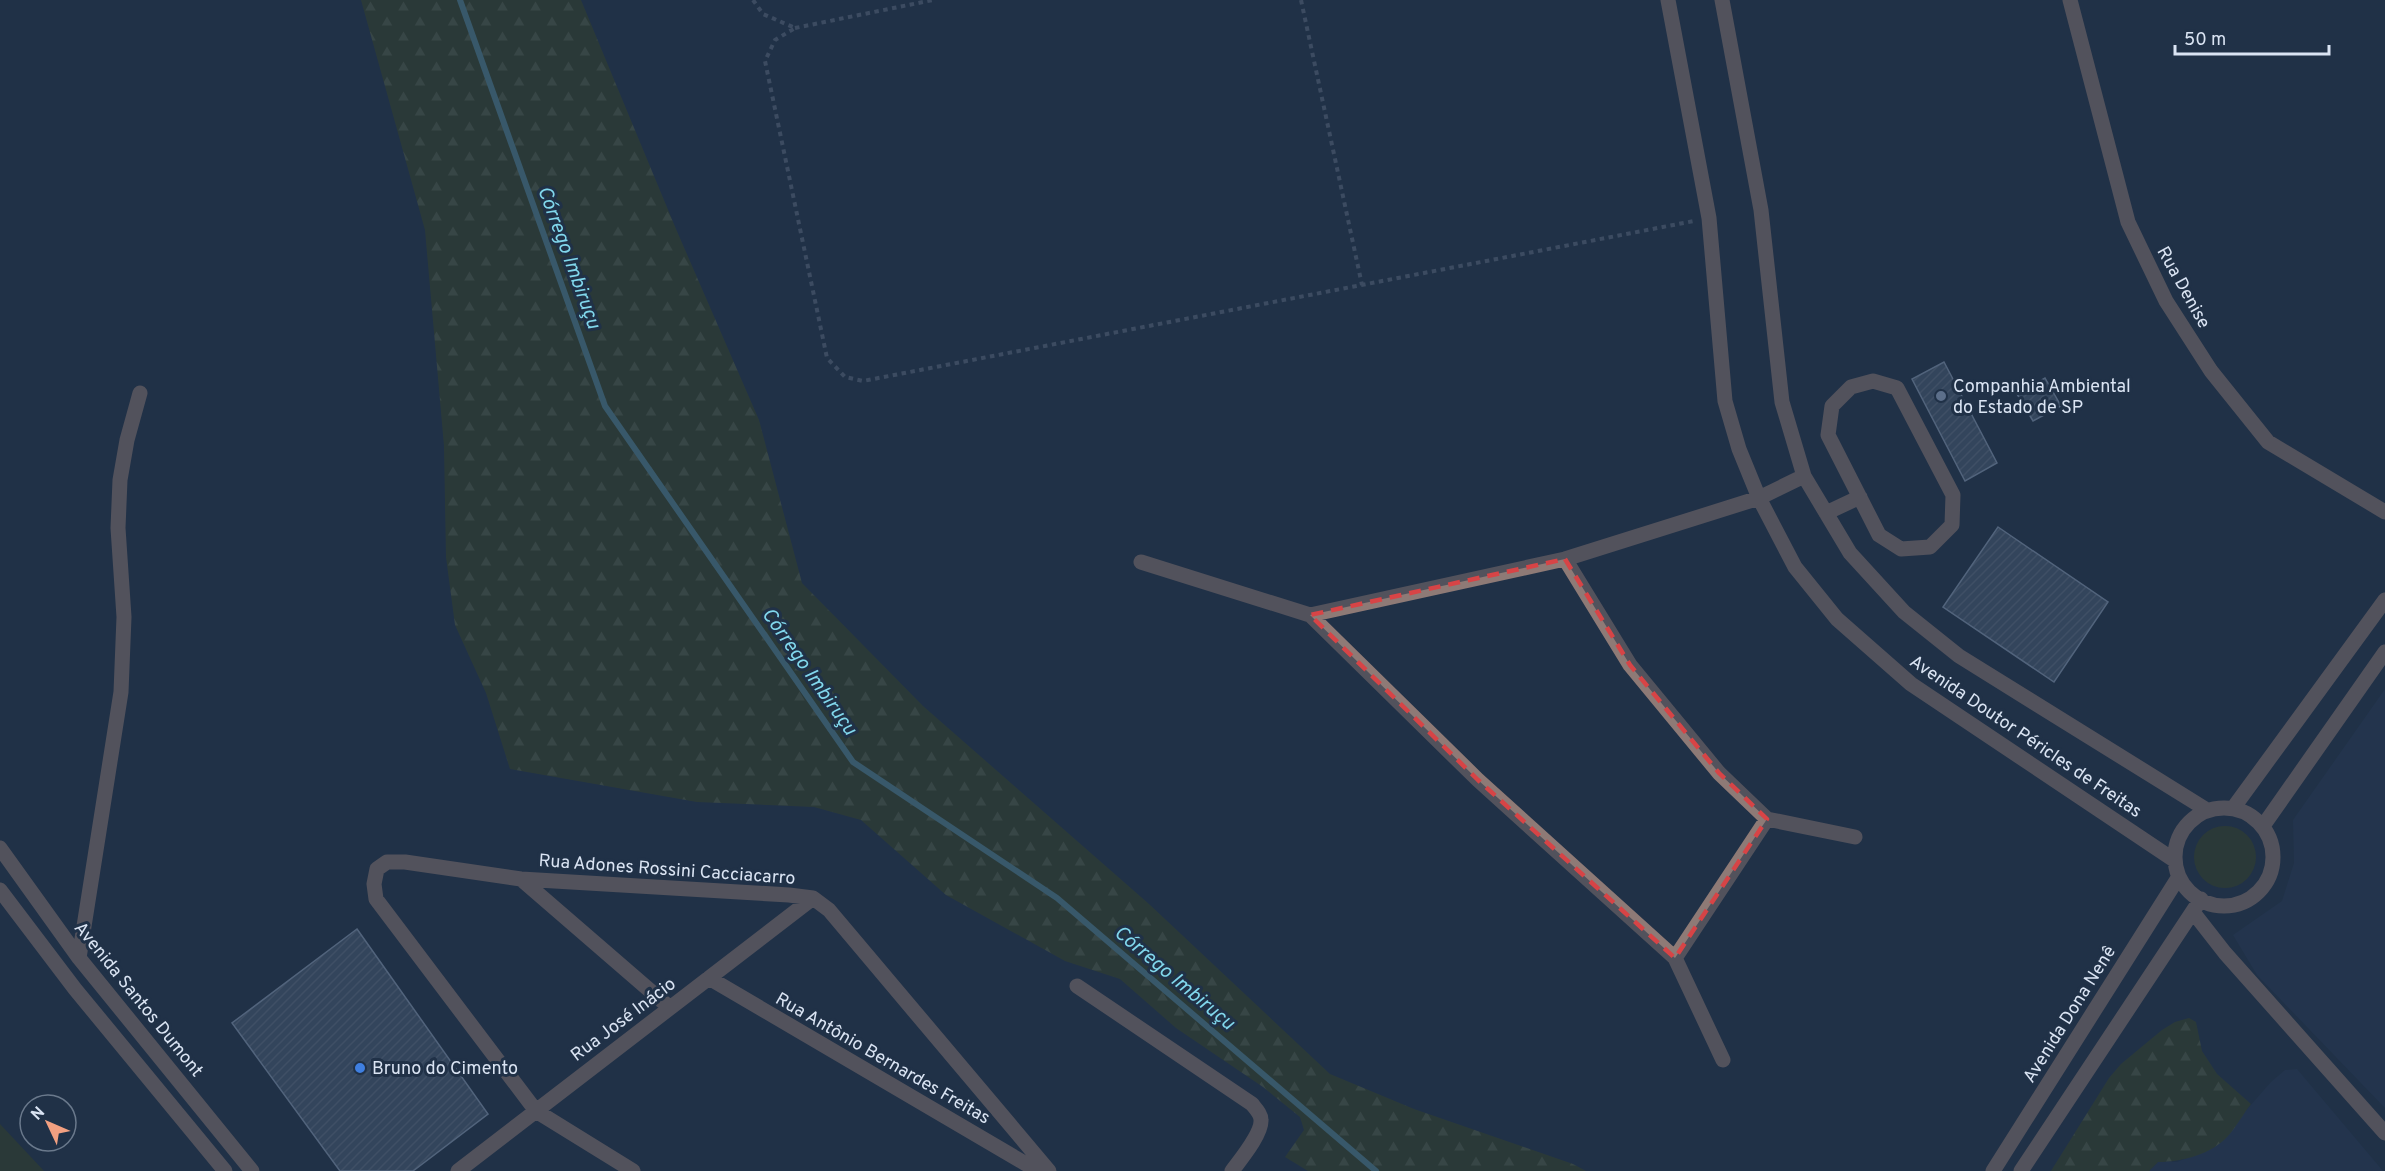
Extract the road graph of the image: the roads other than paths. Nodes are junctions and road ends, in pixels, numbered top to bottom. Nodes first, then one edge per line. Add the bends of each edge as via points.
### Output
1 (1668, 0) edge
2 (1722, 0) edge
3 (2070, 0) edge
4 (140, 393) dead end
5 (1804, 476) junction
6 (1860, 497) junction
7 (1759, 498) junction
8 (2385, 512) edge
9 (1826, 513) junction
10 (1565, 559) junction
11 (1141, 562) dead end
12 (2385, 600) edge
13 (1310, 615) junction
14 (2385, 652) edge
15 (2234, 807) junction
16 (2206, 810) junction
17 (1767, 819) junction
18 (2263, 826) junction
19 (1855, 837) dead end
20 (0, 848) edge
21 (2174, 860) junction
22 (2178, 878) junction
23 (522, 879) junction
24 (0, 890) edge
25 (813, 898) junction
26 (2197, 906) junction
27 (79, 958) junction
28 (1675, 958) junction
29 (709, 978) junction
30 (1077, 986) dead end
31 (669, 1007) junction
32 (1723, 1060) dead end
33 (536, 1111) junction
34 (2385, 1133) edge
35 (225, 1171) edge
36 (252, 1171) edge
37 (458, 1171) edge
38 (633, 1171) edge
39 (1038, 1171) edge
40 (1049, 1171) edge
41 (1232, 1171) edge
42 (1993, 1171) edge
43 (2020, 1171) edge

1 - 7 street, Avenida Doutor Péricles de Freitas via 1709,218 1725,401
2 - 5 street, Avenida Doutor Péricles de Freitas via 1761,210 1782,402
3 - 8 street, Rua Denise via 2128,222 2166,301 2211,371 2268,442
4 - 27 street via 120,480 118,528 124,617 121,692
5 - 7 street
5 - 9 street, Avenida Doutor Péricles de Freitas
6 - 6 street via 1879,535 1901,549 1930,547 1952,525 1953,495 1896,388 1873,381 1851,387 1832,406 1828,435
6 - 9 street
7 - 10 street
7 - 21 street, Avenida Doutor Péricles de Freitas via 1795,567 1837,619 1911,684
9 - 16 street, Avenida Doutor Péricles de Freitas via 1850,553 1904,612 1959,656
10 - 13 street
10 - 17 street via 1630,665 1719,773
11 - 13 street
12 - 15 street
13 - 28 street via 1478,780
14 - 18 street
15 - 16 street
15 - 18 street via 2252,814
16 - 21 street via 2188,822 2176,841
17 - 19 street
17 - 28 street
18 - 26 street via 2274,848 2273,868 2264,887 2248,900 2222,907
20 - 27 street, Avenida Santos Dumont
21 - 22 street
22 - 26 street
22 - 42 street, Avenida Dona Nenê
23 - 25 street, Rua Adones Rossini Cacciacarro
23 - 31 street
23 - 33 street, Rua Adones Rossini Cacciacarro via 387,862 377,869 374,884 376,899
24 - 35 street
25 - 29 street, Rua José Inácio
25 - 40 street, Rua Adones Rossini Cacciacarro via 829,910
26 - 34 street via 2225,953
26 - 43 street
27 - 36 street, Avenida Santos Dumont
28 - 32 street
29 - 31 street, Rua José Inácio
29 - 39 street, Rua Antônio Bernardes Freitas
30 - 41 street via 1259,1112 1259,1131
31 - 33 street, Rua José Inácio
33 - 37 street, Rua José Inácio
33 - 38 street

